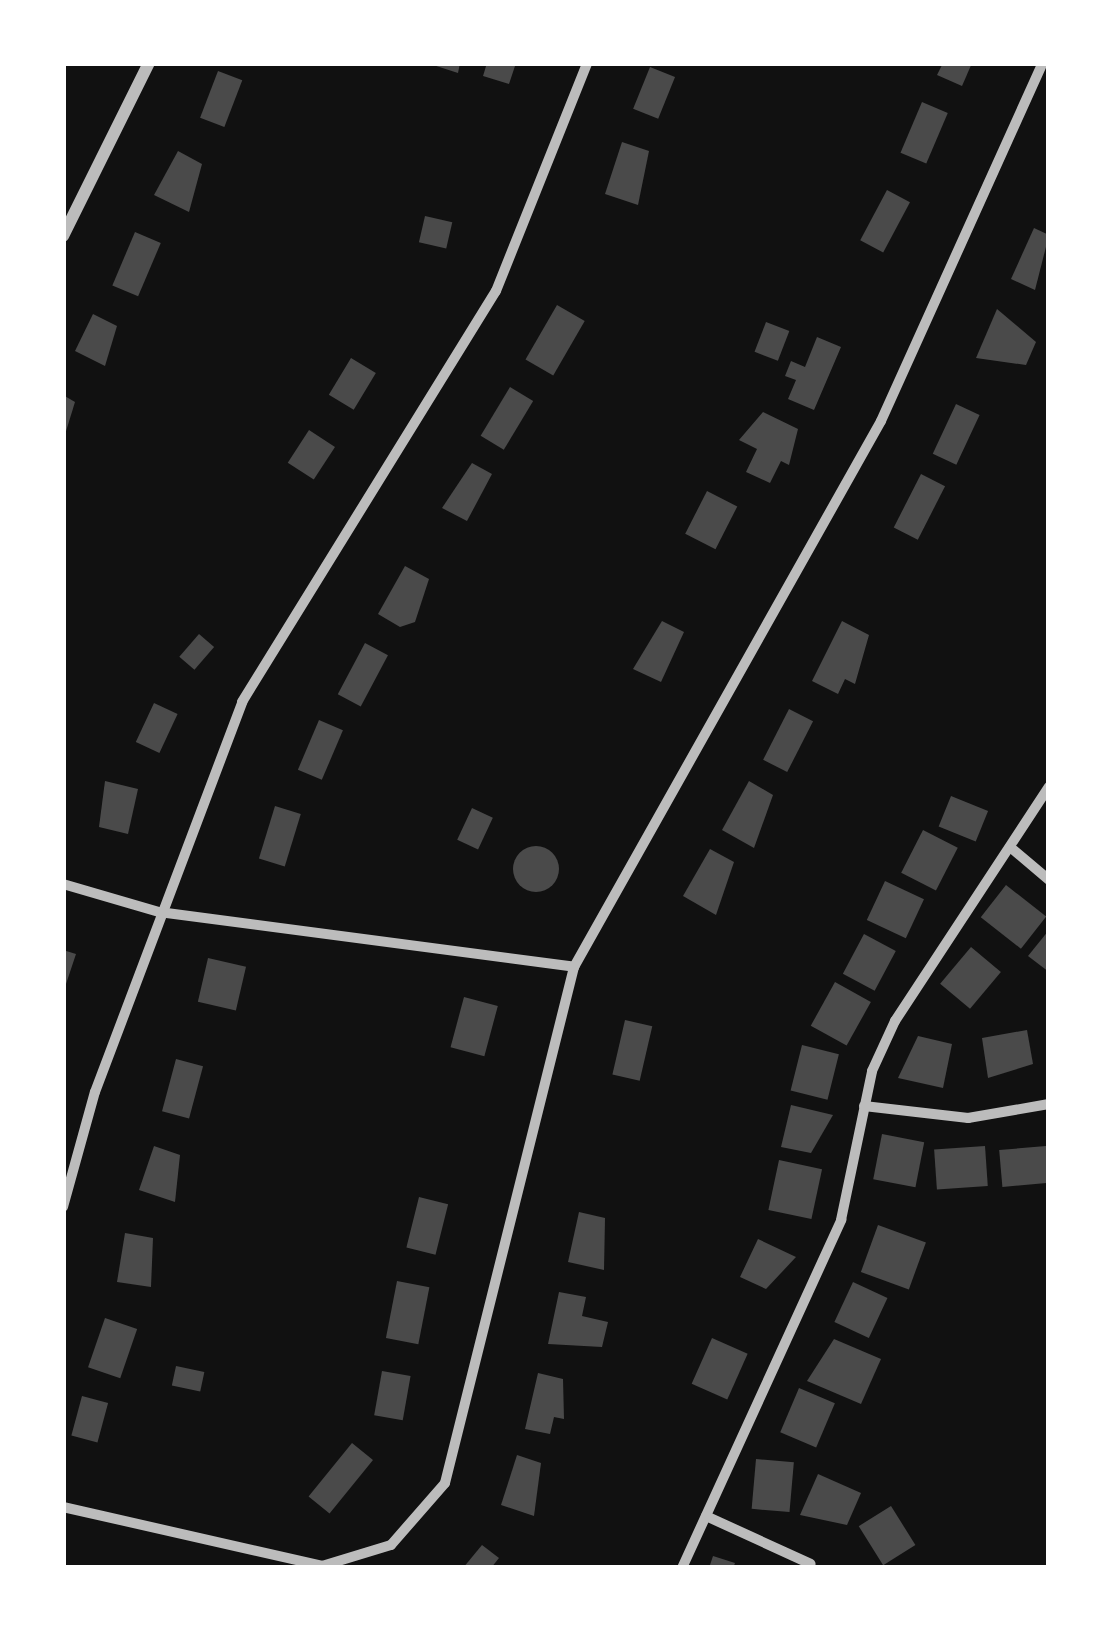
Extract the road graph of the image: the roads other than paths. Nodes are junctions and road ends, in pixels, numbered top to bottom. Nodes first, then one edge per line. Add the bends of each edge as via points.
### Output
1 (149, 63) edge
2 (586, 63) edge
3 (1042, 63) edge
4 (63, 236) edge
5 (1049, 787) edge
6 (1010, 847) junction
7 (1049, 880) edge
8 (63, 884) edge
9 (159, 912) junction
10 (574, 967) junction
11 (1049, 1104) edge
12 (864, 1106) junction
13 (63, 1207) edge
14 (63, 1507) edge
15 (706, 1516) junction
16 (811, 1564) dead end
17 (682, 1568) edge

1 - 4 street
2 - 9 street via 496,291 242,702
3 - 10 street via 881,421
5 - 6 street
6 - 7 street
6 - 12 street via 895,1021
8 - 9 street
9 - 10 street
9 - 13 street
10 - 14 street via 445,1483 421,1514 391,1544 322,1566
11 - 12 street via 968,1118
12 - 15 street via 841,1220
15 - 16 street
15 - 17 street

